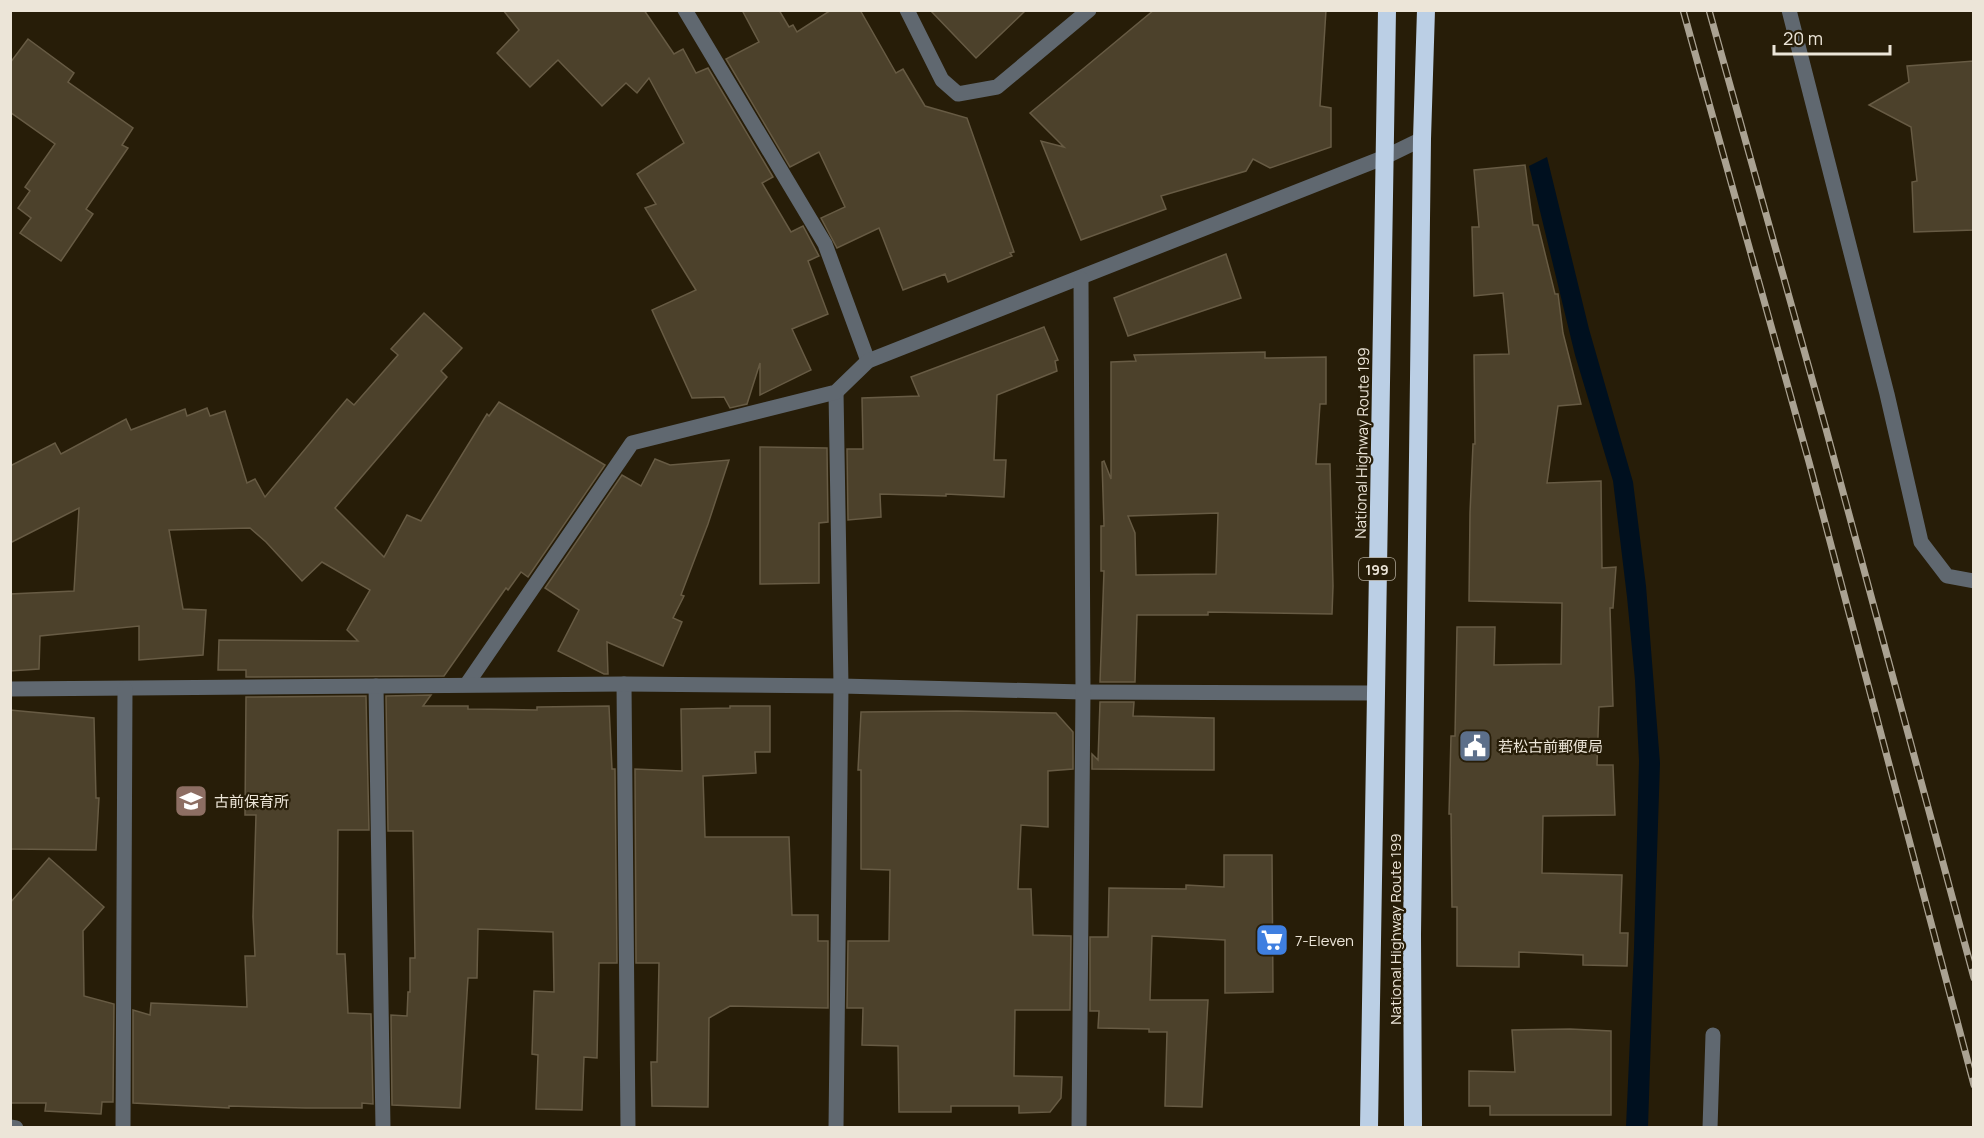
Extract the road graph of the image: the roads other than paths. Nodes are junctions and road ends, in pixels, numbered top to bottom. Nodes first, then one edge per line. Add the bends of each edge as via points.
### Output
1 (685, 10) edge
2 (908, 10) edge
3 (1089, 10) edge
4 (1388, 10) edge
5 (1426, 10) edge
6 (1789, 10) edge
7 (1422, 139) junction
8 (1385, 157) junction
9 (1081, 279) junction
10 (868, 361) junction
11 (836, 392) junction
12 (1974, 580) edge
13 (468, 684) junction
14 (624, 684) junction
15 (376, 686) junction
16 (841, 686) junction
17 (10, 689) edge
18 (124, 689) junction
19 (1083, 692) junction
20 (1375, 693) junction
21 (1713, 1035) dead end
22 (10, 1127) edge
23 (16, 1128) edge
24 (123, 1128) edge
25 (382, 1128) edge
26 (628, 1128) edge
27 (836, 1128) edge
28 (1079, 1128) edge
29 (1369, 1128) edge
30 (1413, 1128) edge
31 (1710, 1128) edge

1 - 10 street via 825,244
2 - 3 street via 942,80 958,94 997,87
4 - 8 highway, National Highway Route 199 / 199
5 - 7 highway, National Highway Route 199 / 199
6 - 12 street via 1921,542 1947,576
7 - 8 street
7 - 30 highway, National Highway Route 199 / 199
8 - 9 street
8 - 20 highway, National Highway Route 199 / 199
9 - 10 street
9 - 19 street
10 - 11 street
11 - 13 street via 633,442
11 - 16 street
13 - 14 street
13 - 15 street
14 - 16 street
14 - 26 street
15 - 18 street
15 - 25 street
16 - 19 street
16 - 27 street
17 - 18 street
18 - 24 street
19 - 20 street
19 - 28 street
20 - 29 highway, National Highway Route 199 / 199
21 - 31 street
22 - 23 street

